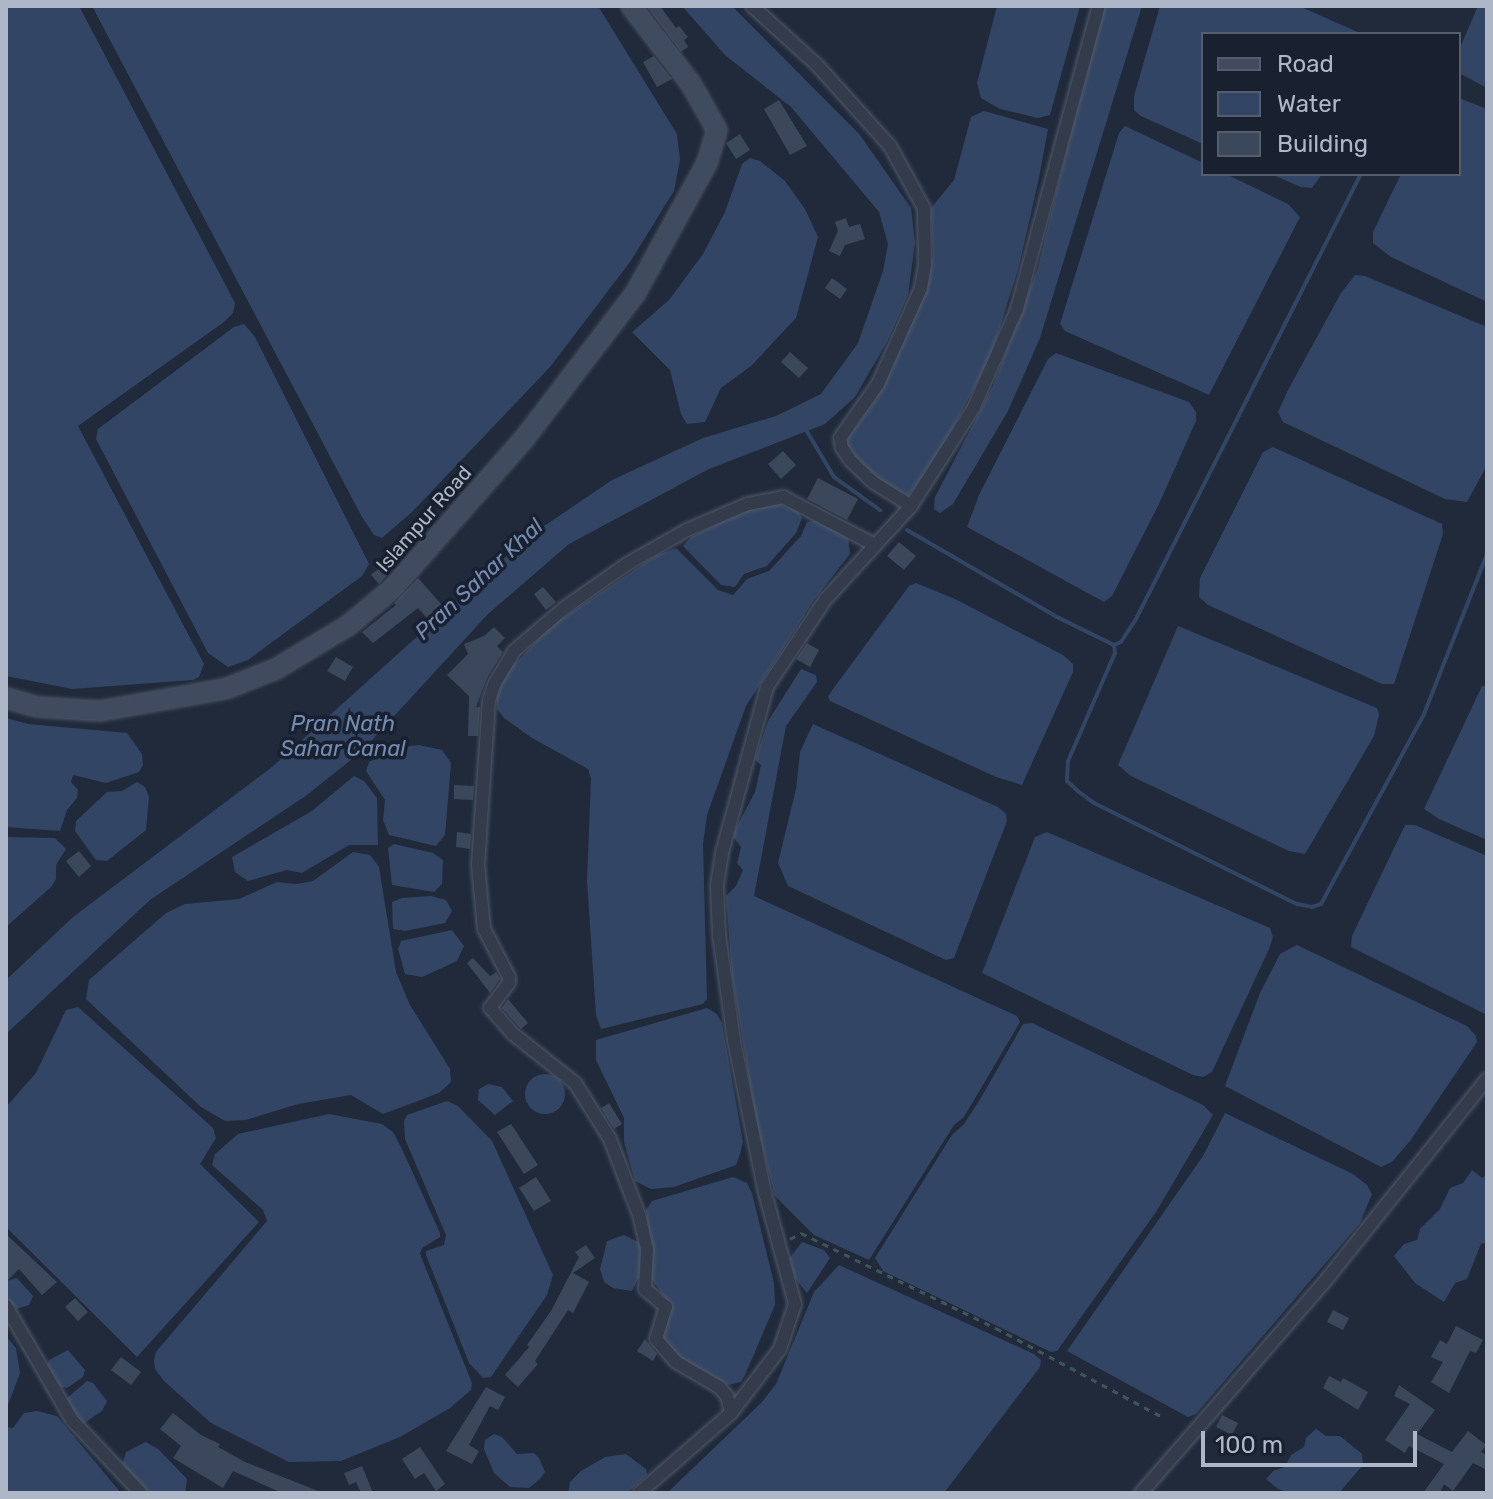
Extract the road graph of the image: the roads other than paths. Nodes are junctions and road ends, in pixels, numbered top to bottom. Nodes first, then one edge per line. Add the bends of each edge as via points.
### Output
1 (631, 6) edge
2 (752, 6) edge
3 (1099, 6) edge
4 (911, 506) junction
5 (875, 545) junction
6 (6, 698) edge
7 (1487, 1079) edge
8 (6, 1306) edge
9 (731, 1413) junction
10 (141, 1493) edge
11 (639, 1493) edge
12 (1141, 1493) edge

1 - 6 street, Islampur Road via 691,84 717,130 707,163 635,294 524,439 393,588 349,625 276,669 225,689 100,711 37,707
2 - 4 street via 817,65 890,146 924,208 921,288 878,384 840,438 850,460
3 - 4 street via 1017,309 974,407
4 - 5 street
5 - 9 street via 825,600 767,687 717,885 734,1040 795,1304 780,1349
5 - 9 street via 783,497 748,504 627,564 563,609 514,651 489,700 478,865 484,929 509,977 490,1008 513,1034 575,1083 610,1139 647,1249 645,1289 666,1307 656,1339 676,1362 719,1387
7 - 12 street via 1322,1285
8 - 10 street via 72,1420
9 - 11 street

